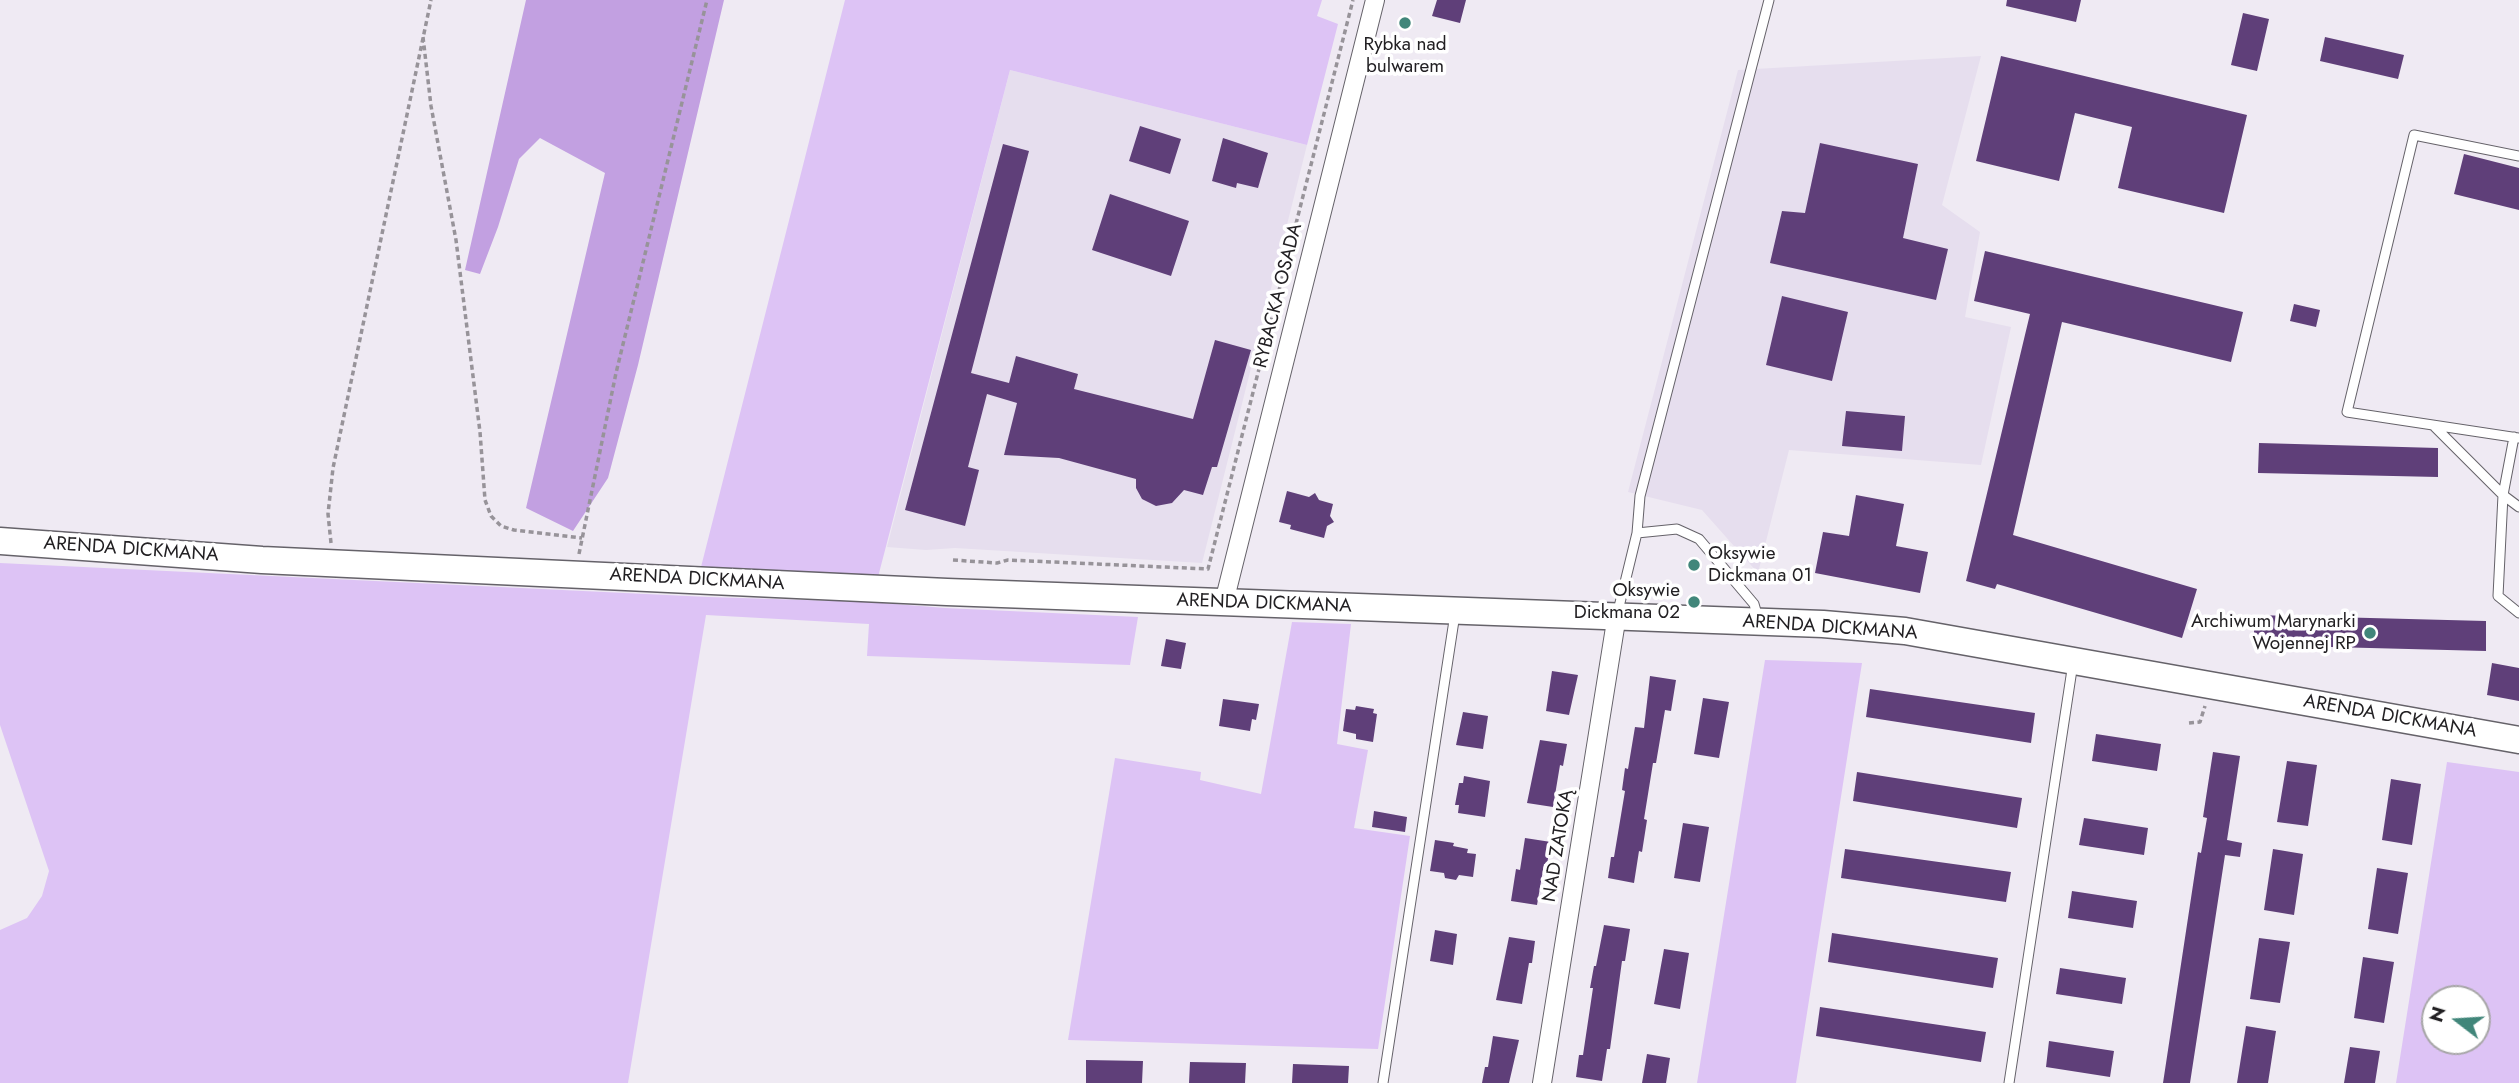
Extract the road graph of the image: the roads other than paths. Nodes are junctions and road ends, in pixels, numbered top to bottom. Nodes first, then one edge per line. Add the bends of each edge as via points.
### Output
1 (1375, 0) edge
2 (1769, 0) edge
3 (2519, 156) edge
4 (2432, 425) junction
5 (2517, 437) edge
6 (2503, 495) junction
7 (2519, 507) edge
8 (1637, 533) junction
9 (0, 541) edge
10 (1224, 602) junction
11 (1456, 611) junction
12 (2519, 613) edge
13 (1617, 615) junction
14 (1759, 623) junction
15 (2073, 660) junction
16 (2519, 740) edge
17 (1383, 1083) edge
18 (1542, 1083) edge
19 (2009, 1083) edge

1 - 10 street, RYBACKA OSADA
2 - 8 lane via 1640,496
3 - 4 lane via 2414,135 2347,412
4 - 5 lane
4 - 6 lane
5 - 6 lane
6 - 7 lane
6 - 12 lane via 2498,596
8 - 13 lane
8 - 14 lane via 1677,528 1699,539 1754,604
9 - 10 street, ARENDA DICKMANA via 326,563
10 - 11 street, ARENDA DICKMANA
11 - 13 street, ARENDA DICKMANA
11 - 17 lane
13 - 14 street, ARENDA DICKMANA
13 - 18 street, NAD ZATOKĄ
14 - 15 street, ARENDA DICKMANA via 1905,631
15 - 16 street, ARENDA DICKMANA
15 - 19 lane

